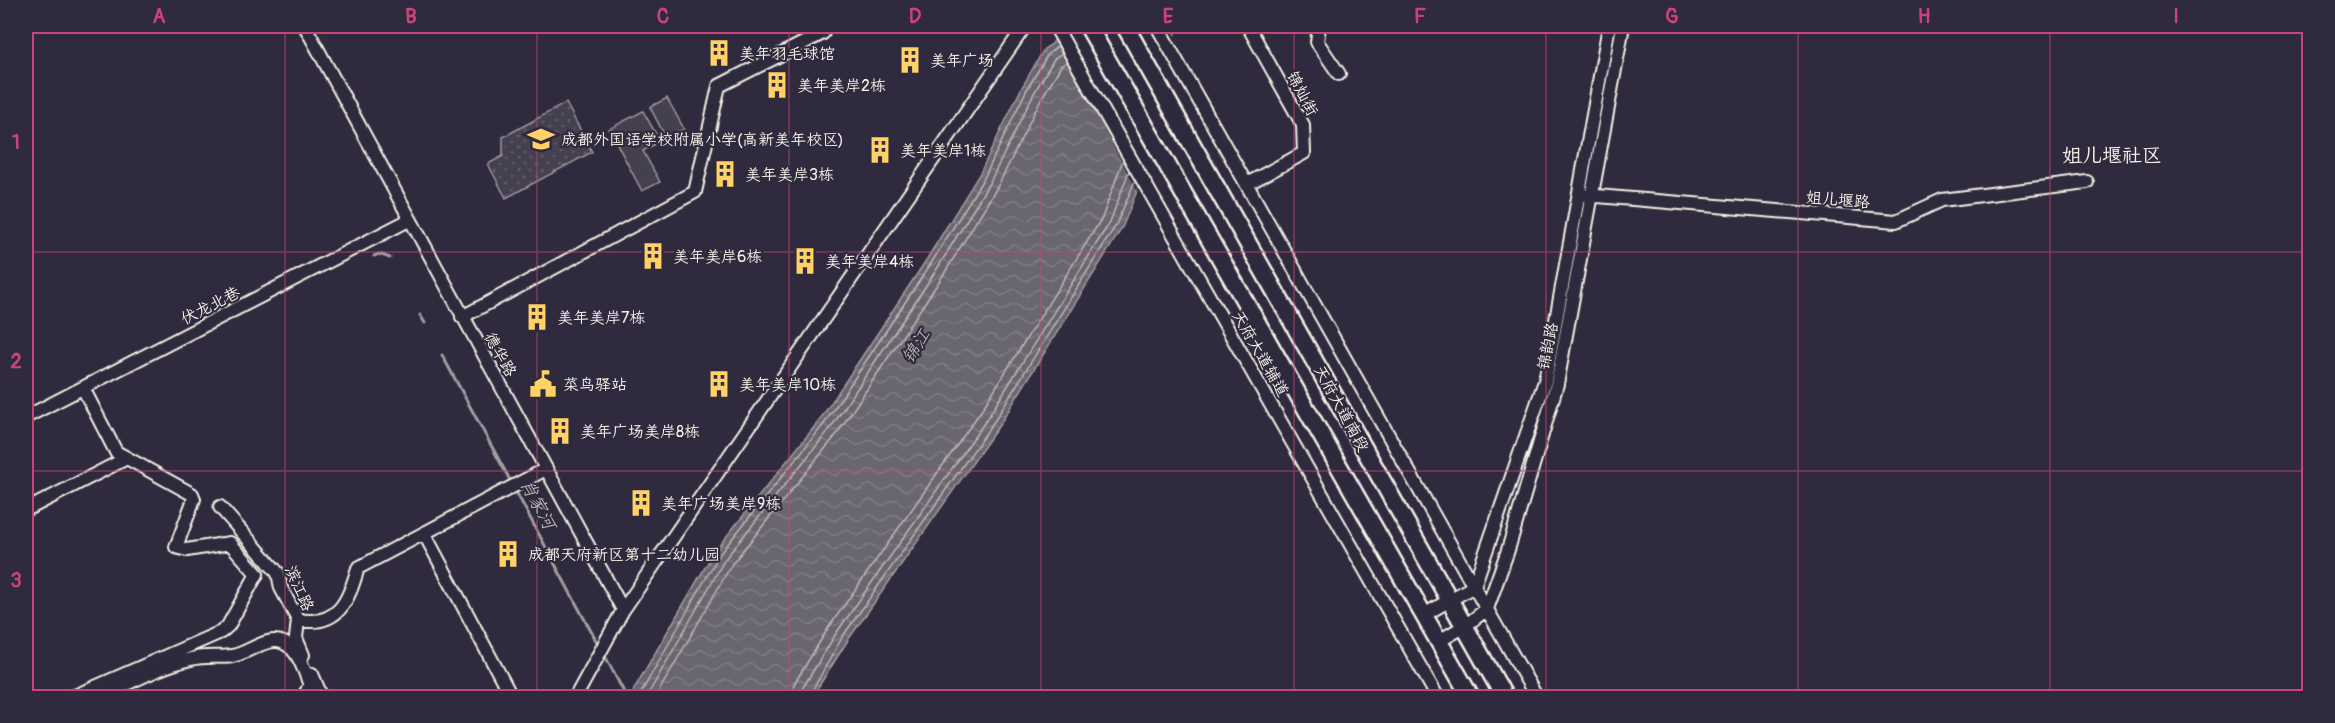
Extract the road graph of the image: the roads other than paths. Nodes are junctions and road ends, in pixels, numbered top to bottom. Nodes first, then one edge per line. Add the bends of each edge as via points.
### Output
1 (305, 26) edge
2 (825, 26) edge
3 (1025, 26) edge
4 (1055, 26) edge
5 (1088, 26) edge
6 (1125, 26) edge
7 (1157, 26) edge
8 (1248, 26) edge
9 (1319, 26) edge
10 (1610, 26) edge
11 (1623, 26) edge
12 (1339, 74) dead end
13 (2087, 182) dead end
14 (1247, 184) junction
15 (1587, 196) junction
16 (409, 220) junction
17 (462, 317) junction
18 (82, 388) junction
19 (26, 417) edge
20 (119, 458) junction
21 (546, 469) junction
22 (220, 507) dead end
23 (26, 510) edge
24 (424, 533) junction
25 (1474, 586) junction
26 (1450, 600) junction
27 (1487, 609) junction
28 (623, 610) junction
29 (1424, 615) junction
30 (298, 620) junction
31 (1465, 626) junction
32 (1439, 641) junction
33 (70, 698) edge
34 (97, 698) edge
35 (303, 698) edge
36 (322, 698) edge
37 (512, 698) edge
38 (575, 698) edge
39 (1438, 698) edge
40 (1471, 698) edge
41 (1506, 698) edge
42 (1537, 698) edge

1 - 16 street, 德华路
2 - 17 street via 820,35 719,87 695,192
3 - 28 street
4 - 39 street, 天府大道辅道
5 - 29 main road, 天府大道南段
6 - 26 main road, 天府大道南段
7 - 14 street
8 - 14 street, 锦灿街 via 1303,125 1304,153
9 - 12 street via 1317,42
10 - 15 street, 锦韵路
11 - 15 street, 锦韵路
13 - 15 street, 姐儿堰路 via 1942,200 1896,221
14 - 25 street
15 - 25 street, 锦韵路 via 1545,381
15 - 27 street, 锦韵路 via 1549,416
16 - 17 street, 德华路
16 - 18 street, 伏龙北巷
17 - 21 street, 德华路
18 - 19 street, 伏龙北巷
18 - 20 street
20 - 23 street
20 - 33 street via 192,494 194,499 177,547 187,550 230,543 257,574 221,632
21 - 24 street
21 - 28 street, 德华路
22 - 30 street, 滨江路 via 278,573 281,588
24 - 30 street via 358,568 342,609 315,623
24 - 37 street
25 - 26 street
25 - 27 street
26 - 29 street
26 - 31 main road, 天府大道南段
27 - 31 street
27 - 42 street
28 - 38 street
29 - 32 main road, 天府大道南段
30 - 36 street, 滨江路 via 296,638
31 - 32 street
31 - 41 main road, 天府大道南段
32 - 40 main road, 天府大道南段
34 - 35 street via 190,659 232,656 261,644 282,641 298,657 310,685

